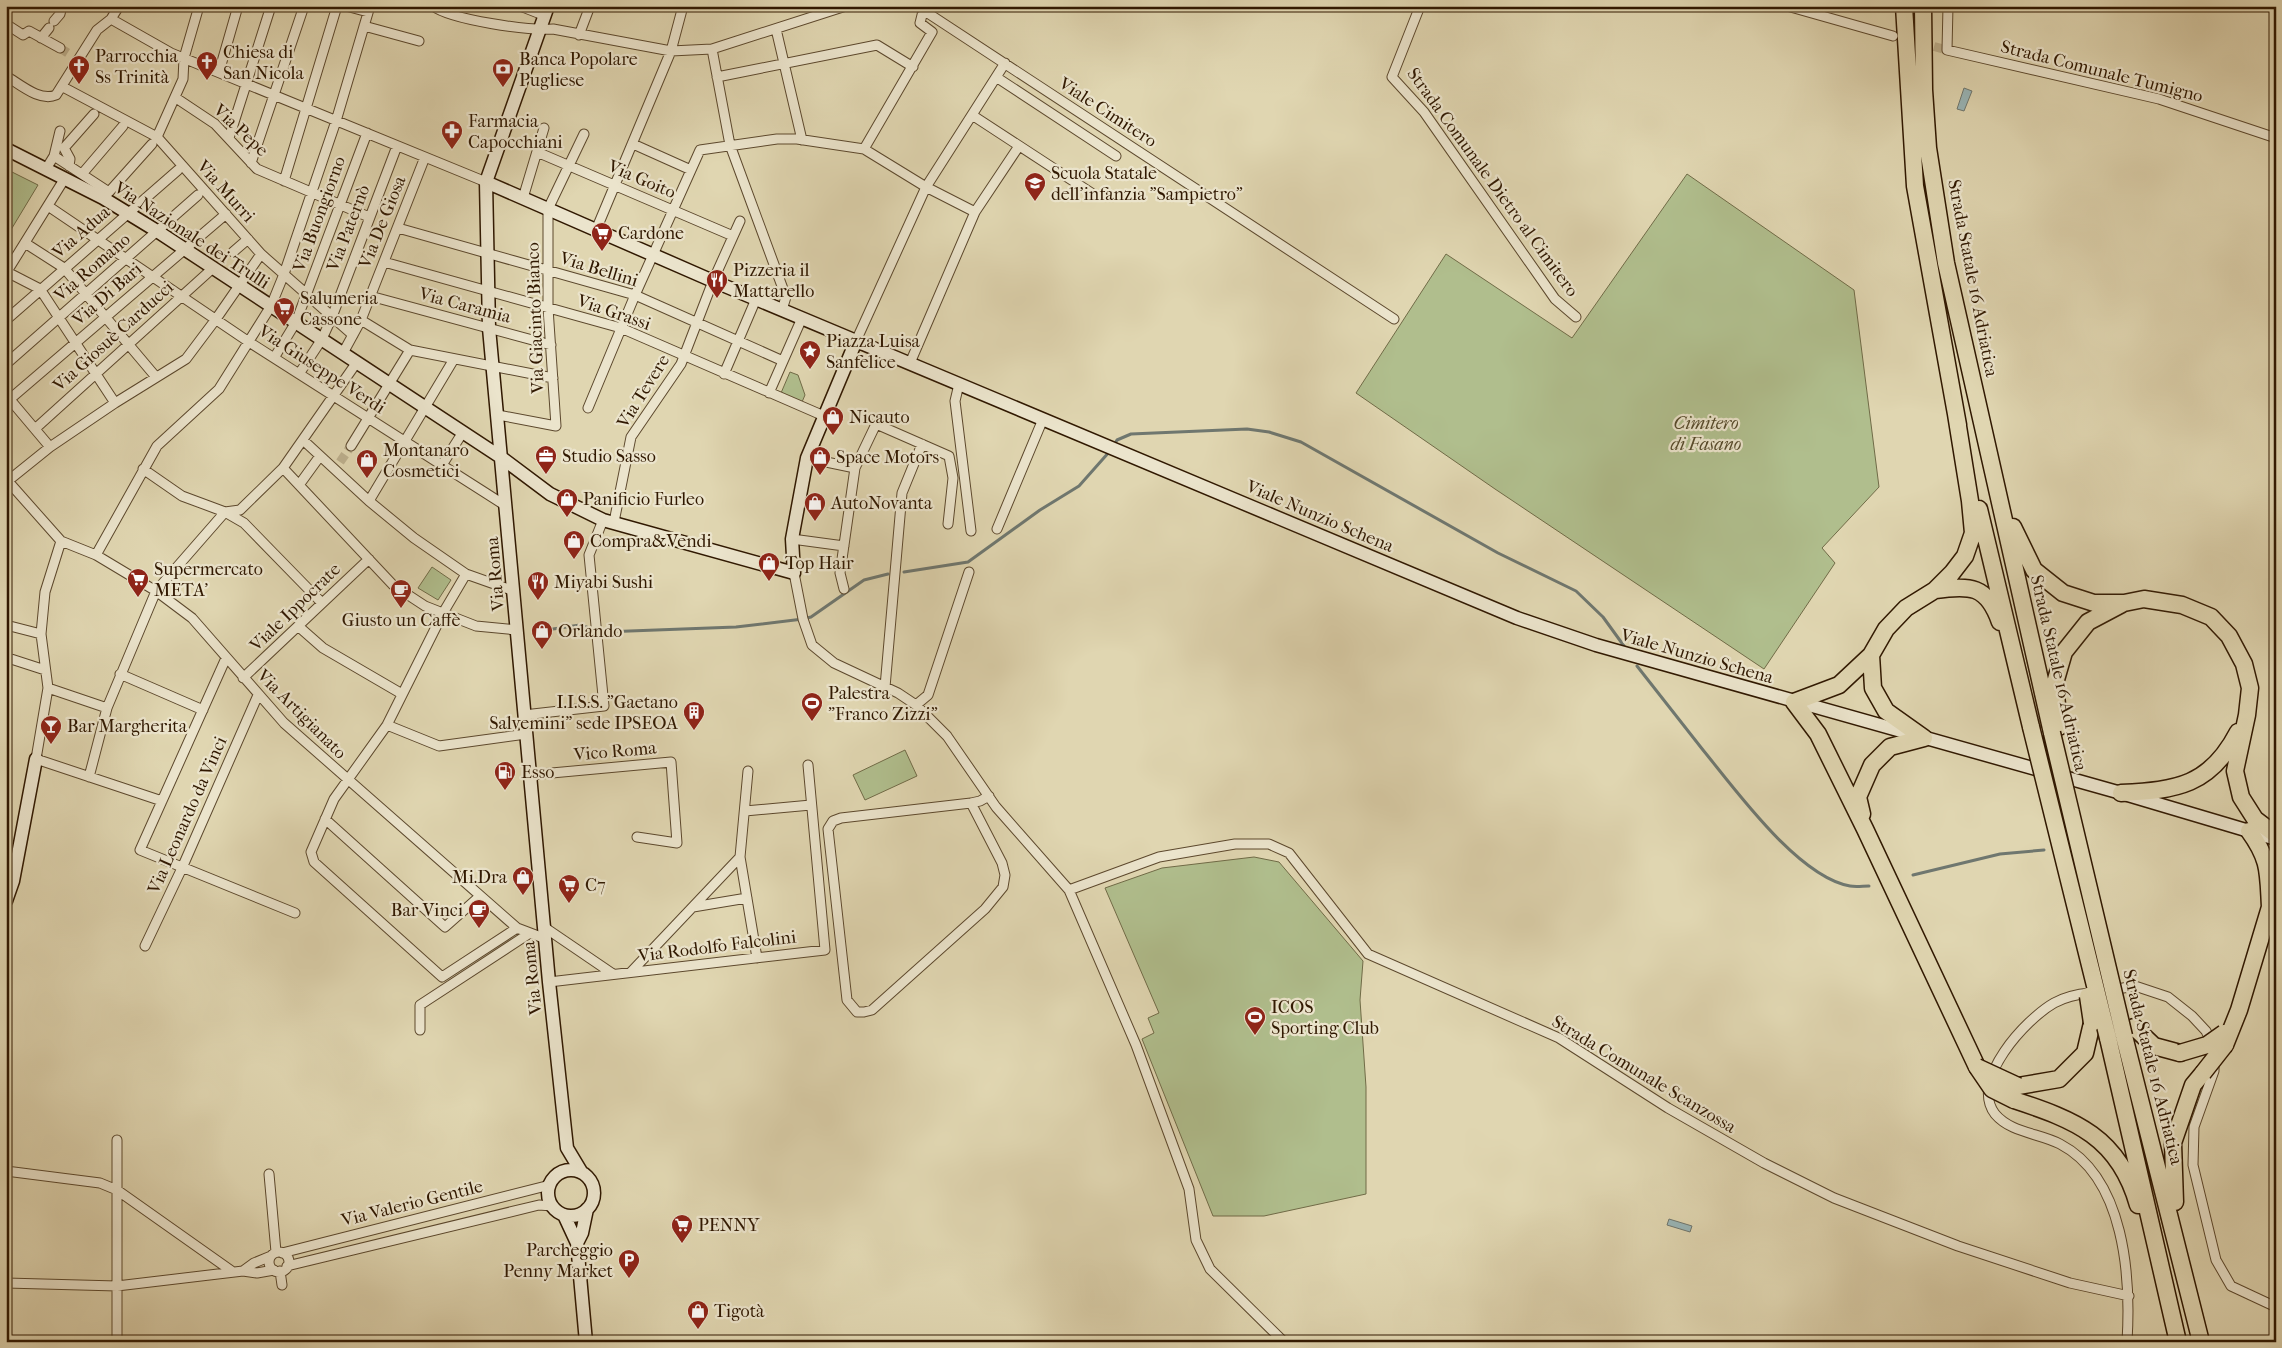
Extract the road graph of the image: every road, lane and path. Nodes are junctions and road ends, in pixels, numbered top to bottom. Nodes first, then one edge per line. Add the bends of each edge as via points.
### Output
1 (62, 6) edge
2 (119, 6) edge
3 (199, 6) edge
4 (238, 6) edge
5 (270, 6) edge
6 (304, 6) edge
7 (337, 6) edge
8 (346, 6) edge
9 (520, 6) edge
10 (590, 6) edge
11 (683, 6) edge
12 (846, 6) edge
13 (1420, 6) edge
14 (1787, 6) edge
15 (1904, 6) edge
16 (1923, 6) edge
17 (1948, 6) edge
18 (437, 8) edge
19 (920, 8) edge
20 (369, 9) edge
21 (545, 11) edge
22 (111, 19) junction
23 (6, 24) edge
24 (364, 26) junction
25 (776, 29) junction
26 (538, 30) junction
27 (579, 36) junction
28 (1893, 36) dead end
29 (41, 38) junction
30 (419, 41) dead end
31 (60, 48) tunnel mouth
32 (712, 48) junction
33 (671, 51) junction
34 (184, 58) junction
35 (784, 63) junction
36 (1005, 63) junction
37 (913, 67) junction
38 (219, 72) junction
39 (6, 76) edge
40 (717, 77) junction
41 (996, 77) junction
42 (247, 84) junction
43 (63, 87) junction
44 (274, 95) junction
45 (176, 98) junction
46 (306, 108) junction
47 (94, 114) dead end
48 (972, 115) junction
49 (336, 120) junction
50 (123, 126) dead end
51 (544, 128) dead end
52 (60, 130) dead end
53 (366, 133) junction
54 (584, 134) dead end
55 (229, 138) junction
56 (2276, 138) edge
57 (155, 140) junction
58 (802, 140) junction
59 (633, 144) junction
60 (730, 145) junction
61 (397, 146) junction
62 (1019, 146) junction
63 (864, 149) junction
64 (6, 150) edge
65 (537, 152) junction
66 (54, 156) junction
67 (1116, 156) dead end
68 (425, 157) junction
69 (251, 163) junction
70 (569, 165) junction
71 (46, 169) junction
72 (178, 170) dead end
73 (691, 170) junction
74 (67, 172) junction
75 (82, 174) junction
76 (284, 181) junction
77 (486, 182) junction
78 (615, 185) junction
79 (926, 187) junction
80 (312, 193) junction
81 (1094, 194) dead end
82 (198, 195) dead end
83 (523, 198) junction
84 (48, 206) junction
85 (340, 206) junction
86 (548, 209) junction
87 (673, 210) junction
88 (974, 212) junction
89 (128, 214) junction
90 (226, 214) junction
91 (369, 218) junction
92 (740, 221) dead end
93 (398, 228) junction
94 (596, 230) junction
95 (157, 231) junction
96 (733, 236) junction
97 (248, 239) junction
98 (96, 240) junction
99 (25, 243) junction
100 (184, 250) junction
101 (233, 252) dead end
102 (488, 253) junction
103 (261, 254) junction
104 (653, 255) junction
105 (126, 259) junction
106 (384, 262) junction
107 (64, 268) junction
108 (213, 268) junction
109 (547, 270) junction
110 (6, 273) edge
111 (284, 274) junction
112 (152, 277) junction
113 (713, 281) junction
114 (240, 285) junction
115 (40, 290) junction
116 (488, 292) junction
117 (86, 294) junction
118 (307, 295) junction
119 (635, 295) junction
120 (370, 296) junction
121 (182, 297) junction
122 (756, 299) junction
123 (271, 306) junction
124 (548, 308) junction
125 (782, 310) junction
126 (105, 317) junction
127 (332, 317) junction
128 (59, 318) junction
129 (802, 318) junction
130 (1576, 318) dead end
131 (216, 319) junction
132 (1394, 319) dead end
133 (6, 320) edge
134 (361, 320) junction
135 (296, 322) junction
136 (697, 323) junction
137 (489, 328) junction
138 (621, 328) junction
139 (353, 335) junction
140 (322, 340) junction
141 (738, 341) junction
142 (856, 341) junction
143 (249, 342) junction
144 (76, 343) junction
145 (130, 345) junction
146 (552, 345) junction
147 (410, 350) junction
148 (343, 353) junction
149 (684, 357) junction
150 (274, 358) junction
151 (454, 359) junction
152 (783, 361) junction
153 (357, 362) junction
154 (910, 363) junction
155 (6, 364) edge
156 (493, 366) junction
157 (96, 374) junction
158 (299, 374) junction
159 (724, 374) junction
160 (156, 377) junction
161 (553, 378) junction
162 (389, 383) junction
163 (959, 384) junction
164 (770, 393) junction
165 (333, 396) junction
166 (8, 397) edge
167 (114, 403) junction
168 (426, 408) junction
169 (588, 408) dead end
170 (1956, 414) junction
171 (498, 415) junction
172 (824, 416) junction
173 (368, 418) junction
174 (1043, 419) junction
175 (36, 428) junction
176 (463, 432) junction
177 (1985, 434) junction
178 (303, 440) junction
179 (405, 441) junction
180 (922, 444) junction
181 (351, 446) tunnel mouth
182 (50, 447) junction
183 (320, 456) junction
184 (502, 458) junction
185 (807, 458) junction
186 (442, 465) junction
187 (283, 468) junction
188 (855, 468) junction
189 (143, 469) junction
190 (8, 480) edge
191 (299, 485) junction
192 (369, 501) junction
193 (506, 506) junction
194 (225, 512) junction
195 (609, 521) junction
196 (948, 524) dead end
197 (997, 529) dead end
198 (971, 530) dead end
199 (792, 539) junction
200 (61, 540) junction
201 (844, 546) junction
202 (96, 555) junction
203 (368, 559) junction
204 (969, 572) dead end
205 (794, 573) junction
206 (466, 574) junction
207 (844, 589) dead end
208 (1935, 590) junction
209 (156, 591) junction
210 (514, 591) junction
211 (322, 603) junction
212 (2124, 603) junction
213 (443, 613) junction
214 (6, 625) edge
215 (298, 626) junction
216 (517, 630) junction
217 (40, 634) junction
218 (1871, 655) junction
219 (7, 657) edge
220 (226, 658) junction
221 (45, 670) junction
222 (120, 674) junction
223 (2020, 674) junction
224 (243, 678) junction
225 (885, 687) junction
226 (48, 688) junction
227 (402, 694) junction
228 (258, 695) junction
229 (1794, 702) junction
230 (916, 705) junction
231 (107, 708) junction
232 (203, 710) junction
233 (524, 715) junction
234 (2247, 715) junction
235 (387, 725) junction
236 (526, 734) junction
237 (2056, 734) junction
238 (1924, 738) junction
239 (36, 759) junction
240 (808, 765) dead end
241 (748, 771) dead end
242 (530, 775) junction
243 (89, 776) junction
244 (348, 781) junction
245 (2121, 793) junction
246 (988, 796) junction
247 (162, 801) junction
248 (971, 802) junction
249 (812, 805) junction
250 (744, 811) junction
251 (325, 820) junction
252 (1865, 829) junction
253 (2249, 831) junction
254 (637, 837) dead end
255 (2276, 837) edge
256 (740, 857) junction
257 (182, 868) junction
258 (10, 880) edge
259 (1068, 890) junction
260 (480, 896) junction
261 (747, 898) junction
262 (6, 901) edge
263 (2273, 902) edge
264 (692, 907) junction
265 (295, 913) dead end
266 (518, 928) junction
267 (530, 933) junction
268 (545, 933) junction
269 (2081, 937) junction
270 (145, 946) dead end
271 (757, 958) junction
272 (631, 972) junction
273 (613, 974) junction
274 (549, 982) junction
275 (420, 1030) dead end
276 (2122, 1034) junction
277 (2227, 1034) junction
278 (2016, 1093) junction
279 (118, 1140) dead end
280 (567, 1148) junction
281 (6, 1171) edge
282 (560, 1173) junction
283 (582, 1173) junction
284 (269, 1174) dead end
285 (550, 1184) junction
286 (117, 1190) junction
287 (552, 1206) junction
288 (587, 1209) junction
289 (564, 1215) junction
290 (577, 1243) junction
291 (277, 1254) junction
292 (280, 1269) junction
293 (244, 1271) junction
294 (232, 1272) junction
295 (6, 1283) edge
296 (20, 1284) junction
297 (282, 1284) dead end
298 (117, 1286) junction
299 (6, 1288) edge
300 (2128, 1296) junction
301 (2193, 1305) junction
302 (2276, 1306) edge
303 (2177, 1340) edge
304 (117, 1342) edge
305 (586, 1342) edge
306 (1284, 1342) edge
307 (2127, 1342) edge
308 (2201, 1342) edge

1 - 29 street via 60,14
2 - 22 street
3 - 34 street
4 - 38 street
5 - 42 street
6 - 44 street
7 - 46 street
8 - 20 street
9 - 21 street
10 - 27 street
11 - 33 street
12 - 25 street
13 - 130 street, Strada Comunale Dietro al Cimitero via 1392,77 1424,112 1555,299
14 - 28 street
15 - 170 highway, Strada Statale 16 Adriatica via 1914,186
16 - 177 highway, Strada Statale 16 Adriatica via 1928,148 1946,262
17 - 56 street, Strada Comunale Tumigno via 1947,50 2159,99
18 - 26 street via 462,17
19 - 36 street, Viale Cimitero
19 - 37 street via 920,22 932,32
20 - 24 street
21 - 26 street, Via Roma
22 - 34 street
22 - 43 street via 97,30 75,57
23 - 29 street via 23,35 29,31
24 - 30 street
24 - 49 street
25 - 32 street
25 - 35 street
26 - 27 street via 553,29
26 - 77 street, Via Roma
27 - 33 street
29 - 31 street
32 - 33 street
32 - 40 street
33 - 59 street
34 - 38 street
34 - 45 street via 183,79
35 - 37 street via 876,45
35 - 40 street
35 - 58 street
36 - 41 street
36 - 132 street, Viale Cimitero
37 - 63 street
38 - 42 street
39 - 43 street via 50,98
40 - 60 street
41 - 48 street
41 - 67 street
42 - 44 street
42 - 55 street
43 - 57 street, Via Murri
44 - 46 street
44 - 69 street
45 - 55 street, Via Pepe via 215,124
45 - 57 street
46 - 49 street
46 - 76 street
47 - 74 street via 64,148 70,159
48 - 62 street
48 - 79 street
49 - 53 street
49 - 80 street
50 - 75 street
51 - 65 street
52 - 66 street
53 - 61 street
53 - 85 street, Via Buongiorno
54 - 70 street
55 - 69 street, Via Pepe
57 - 75 street via 109,192
57 - 90 street, Via Murri
58 - 60 street via 777,139
58 - 63 street
59 - 73 street
59 - 78 street
60 - 73 street via 700,150
60 - 125 street via 786,297
61 - 68 street
61 - 91 street, Via Paternò
62 - 81 street
62 - 88 street
63 - 79 street
64 - 71 street, Via Nazionale dei Trulli
65 - 70 street, Via Goito
65 - 83 street
66 - 71 street
66 - 74 street
68 - 77 street
68 - 93 street, Via De Giosa
69 - 76 street, Via Pepe
70 - 78 street, Via Goito
70 - 86 street
71 - 74 street, Via Nazionale dei Trulli
72 - 89 street, Via Adua
73 - 87 street
74 - 75 street
74 - 84 street
74 - 89 street, Via Nazionale dei Trulli
76 - 80 street, Via Pepe
77 - 83 street, Viale Nunzio Schena
77 - 102 street, Via Roma
78 - 87 street, Via Goito
78 - 94 street
79 - 88 street
79 - 142 street
80 - 85 street, Via Pepe
80 - 111 street
82 - 95 street, Via Romano
83 - 86 street, Viale Nunzio Schena
84 - 98 street, Via Giuseppe Verdi
84 - 99 street
85 - 91 street, Via Pepe
85 - 118 street, Via Buongiorno
86 - 94 street, Viale Nunzio Schena
86 - 109 street, Via Giacinto Bianco
87 - 96 street, Via Goito
87 - 104 street
88 - 154 street
89 - 95 street, Via Nazionale dei Trulli
89 - 98 street, Via Adua
90 - 97 street, Via Murri
90 - 100 street, Via Di Bari
91 - 127 street, Via Paternò
92 - 96 street, Via Tevere
93 - 102 street, Via Bellini
93 - 106 street, Via De Giosa
94 - 104 street, Viale Nunzio Schena
95 - 100 street, Via Nazionale dei Trulli
95 - 105 street, Via Romano
96 - 113 street, Via Tevere
97 - 101 street
97 - 103 street, Via Murri
98 - 105 street, Via Giuseppe Verdi
98 - 107 street, Via Adua
99 - 107 street
99 - 110 street
100 - 108 street, Via Nazionale dei Trulli
100 - 112 street, Via Di Bari
102 - 109 street, Via Bellini
102 - 116 street, Via Roma
103 - 111 street, Via Murri
103 - 114 street
104 - 113 street, Viale Nunzio Schena
104 - 119 street
105 - 112 street, Via Giuseppe Verdi
105 - 117 street, Via Romano
106 - 116 street, Via Grassi
106 - 120 street, Via De Giosa
107 - 115 street, Via Adua
107 - 117 street
108 - 114 street, Via Nazionale dei Trulli
108 - 121 street, Via Giosuè Carducci
109 - 119 street, Via Bellini
109 - 124 street, Via Giacinto Bianco
110 - 115 street
111 - 118 street, Via Murri
111 - 123 street
112 - 121 street, Via Giuseppe Verdi
112 - 126 street, Via Di Bari
113 - 122 street, Viale Nunzio Schena
113 - 136 street, Via Tevere
114 - 123 street, Via Nazionale dei Trulli
114 - 131 street
115 - 128 street
115 - 133 street, Via Adua
116 - 124 street, Via Grassi
116 - 137 street, Via Roma
117 - 126 street
117 - 128 street, Via Romano
118 - 127 street, Via Murri
118 - 135 street, Via Buongiorno
119 - 136 street, Via Bellini
119 - 138 street
120 - 134 street, Via De Giosa
120 - 137 street, Via Caramia
121 - 131 street, Via Giuseppe Verdi
121 - 145 street, Via Giosuè Carducci
122 - 125 street, Viale Nunzio Schena
122 - 141 street
123 - 135 street, Via Nazionale dei Trulli
123 - 143 street
124 - 138 street, Via Grassi
124 - 146 street, Via Giacinto Bianco
125 - 129 street, Viale Nunzio Schena
126 - 144 street, Via Di Bari
126 - 145 street
127 - 139 street, Via Murri
127 - 140 street, Via Paternò
128 - 144 street
128 - 155 street, Via Romano
129 - 142 street, Viale Nunzio Schena
129 - 152 street
131 - 143 street, Via Giuseppe Verdi
131 - 160 street via 186,359
134 - 139 street, Via De Giosa
134 - 147 street
135 - 140 street, Via Nazionale dei Trulli
135 - 150 street, Via Buongiorno
136 - 141 street, Via Bellini
136 - 149 street, Via Tevere
137 - 146 street, Via Caramia
137 - 156 street, Via Roma
138 - 149 street, Via Grassi
138 - 169 street
139 - 148 street, Via De Giosa
140 - 148 street, Via Nazionale dei Trulli
140 - 158 street, Via Paternò
141 - 152 street, Via Bellini
141 - 159 street
142 - 154 street, Viale Nunzio Schena
142 - 172 street
143 - 150 street, Via Giuseppe Verdi
143 - 189 street via 219,389 157,446
144 - 157 street
144 - 166 street, Via Di Bari
145 - 157 street, Via Giosuè Carducci
145 - 160 street
146 - 161 street, Via Giacinto Bianco
147 - 151 street
147 - 162 street
148 - 153 street, Via Nazionale dei Trulli
149 - 159 street, Via Grassi
149 - 195 street, Via Tevere via 631,437
150 - 158 street, Via Giuseppe Verdi
151 - 156 street
151 - 168 street
152 - 164 street
153 - 162 street, Via Nazionale dei Trulli
153 - 165 street
154 - 163 street, Viale Nunzio Schena
156 - 161 street
156 - 171 street, Via Roma
157 - 167 street
157 - 175 street, Via Giosuè Carducci
158 - 165 street, Via Giuseppe Verdi
159 - 164 street, Via Grassi
160 - 167 street
161 - 171 street, Via Giacinto Bianco via 556,426
162 - 168 street, Via Nazionale dei Trulli
162 - 173 street
163 - 174 street, Viale Nunzio Schena
163 - 198 street via 955,401
164 - 172 street, Via Grassi
165 - 173 street, Via Giuseppe Verdi
165 - 178 street
166 - 175 street
167 - 182 street
168 - 176 street, Via Nazionale dei Trulli
168 - 179 street
170 - 208 highway via 1973,533 1965,556
170 - 223 highway, Strada Statale 16 Adriatica
171 - 184 street, Via Roma
172 - 185 street
173 - 179 street, Via Giuseppe Verdi
173 - 181 street
174 - 197 street
174 - 229 street, Viale Nunzio Schena via 1517,618 1596,645
175 - 182 street
176 - 184 street, Via Nazionale dei Trulli
176 - 186 street
177 - 212 highway via 2016,535 2034,570 2063,593 2094,602
177 - 237 highway, Strada Statale 16 Adriatica
178 - 183 street
178 - 187 street
179 - 186 street, Via Giuseppe Verdi
179 - 192 street
180 - 188 street via 876,424
180 - 196 street via 949,456 953,478
180 - 225 street via 902,494
182 - 190 street
183 - 191 street
183 - 192 street via 338,466
184 - 193 street, Via Roma
184 - 195 street, Via Nazionale dei Trulli via 550,494
185 - 188 street
185 - 199 street
186 - 193 street, Via Giuseppe Verdi
187 - 191 street
187 - 194 street via 240,510
188 - 201 street
189 - 194 street via 182,496
189 - 202 street
190 - 200 street, Via Artigianato
191 - 203 street
192 - 206 street via 414,538
193 - 210 street, Via Roma
194 - 209 street
194 - 211 street via 244,523
195 - 205 street, Via Nazionale dei Trulli
195 - 233 street, Via Tevere via 589,555 604,706
199 - 201 street
199 - 205 street
200 - 202 street, Via Artigianato
200 - 217 street via 45,592
201 - 207 street via 840,574
202 - 209 street, Via Artigianato
203 - 211 street, Viale Ippocrate
203 - 213 street via 393,585 424,606
204 - 230 street via 928,696
205 - 225 street via 812,645 834,663
206 - 210 street
206 - 213 street
208 - 218 highway via 1906,608 1886,629
208 - 223 highway via 1963,586 1980,592 1996,610
209 - 220 street, Via Artigianato via 192,618
209 - 222 street
210 - 216 street, Via Roma
211 - 215 street, Viale Ippocrate
212 - 234 highway via 2144,599 2182,605 2210,617 2229,636 2244,664 2250,688
212 - 237 highway via 2088,622 2064,652 2055,683
213 - 216 street via 476,626
213 - 227 street
214 - 217 street
215 - 224 street, Viale Ippocrate
215 - 227 street via 323,648
216 - 233 street, Via Roma
217 - 221 street
218 - 229 highway via 1839,685
218 - 238 highway via 1873,688 1886,711
219 - 221 street
220 - 224 street, Via Artigianato
220 - 232 street
221 - 226 street
222 - 231 street
222 - 232 street
223 - 269 highway, Strada Statale 16 Adriatica, bridge
224 - 228 street, Via Artigianato
225 - 230 street
226 - 231 street
226 - 239 street
227 - 235 street
228 - 244 street, Via Artigianato
228 - 257 street, Via Leonardo da Vinci
229 - 238 street, Viale Nunzio Schena
229 - 252 highway via 1818,734
230 - 246 street via 947,736
231 - 243 street
232 - 247 street
233 - 236 street, Via Roma
234 - 245 highway via 2229,749 2206,773 2182,786
234 - 255 highway via 2235,771 2241,797 2255,818
235 - 236 street via 439,746
235 - 244 street
236 - 242 street, Via Roma
237 - 276 highway, Strada Statale 16 Adriatica, bridge
238 - 245 street, Viale Nunzio Schena
238 - 252 highway via 1890,747 1872,765 1858,797
239 - 243 street
239 - 258 street
240 - 249 street
241 - 250 street
242 - 254 street, Vico Roma via 671,762 677,843
242 - 268 street, Via Roma
243 - 247 street
244 - 251 street via 334,799
244 - 260 street, Via Artigianato
245 - 253 street, Viale Nunzio Schena
246 - 248 street
246 - 259 street
247 - 257 street via 140,850
248 - 248 street via 1002,863 1003,887 985,909 872,1010 857,1012 847,1000 828,829 833,821 841,818
249 - 250 street
249 - 271 street, Via Rodolfo Falcolini via 825,950
250 - 256 street
251 - 260 street via 445,927
251 - 266 street via 311,852 314,862 442,977
252 - 278 highway, bridge via 1977,1067
253 - 255 street, Viale Nunzio Schena
253 - 263 highway via 2262,849
256 - 261 street
256 - 264 street
257 - 265 street
257 - 270 street, Via Leonardo da Vinci
258 - 262 street
259 - 300 street, Strada Comunale Scanzossa via 1159,857 1235,844 1268,844 1289,853 1368,954 1559,1038 1668,1108 1764,1164 1834,1198 1958,1246 2070,1283
259 - 306 street via 1140,1054 1189,1189 1196,1240 1206,1262
260 - 266 street, Via Artigianato
261 - 264 street
261 - 271 street
263 - 277 highway
264 - 272 street
266 - 267 street, Via Artigianato
267 - 268 street, Via Artigianato
267 - 275 street via 420,1005
268 - 273 street
268 - 274 street, Via Roma
269 - 276 highway, Strada Statale 16 Adriatica, bridge
269 - 278 highway, bridge via 2092,1023 2085,1053 2059,1079
271 - 272 street, Via Rodolfo Falcolini
272 - 273 street, Via Rodolfo Falcolini
273 - 274 street, Via Rodolfo Falcolini
274 - 280 street, Via Roma
276 - 277 highway, bridge via 2180,1053 2207,1045
276 - 301 highway, Strada Statale 16 Adriatica
276 - 303 highway, Strada Statale 16 Adriatica
277 - 301 highway, bridge via 2193,1085 2173,1144 2173,1190
278 - 303 highway via 2096,1136 2118,1158 2136,1198
279 - 286 street
280 - 282 street, Via Roma
280 - 283 street, Via Roma
281 - 286 street via 100,1183
282 - 283 street via 567,1170
282 - 285 street
283 - 288 street via 594,1192
284 - 291 street
285 - 287 street via 548,1192
285 - 291 street, Via Valerio Gentile
286 - 294 street
286 - 298 street
287 - 289 street
287 - 292 street, Via Valerio Gentile via 539,1205
288 - 289 street via 578,1215
288 - 290 street
289 - 290 street
290 - 305 street
291 - 292 street via 287,1257
291 - 292 street via 269,1262
291 - 293 street, Via Valerio Gentile via 254,1263
292 - 293 street, Via Valerio Gentile via 256,1273
292 - 297 street
293 - 294 street, Via Valerio Gentile
294 - 298 street, Via Valerio Gentile
295 - 296 street, Via Valerio Gentile
296 - 298 street, Via Valerio Gentile
296 - 299 street, Via Valerio Gentile
298 - 304 street
300 - 302 street via 2123,1248 2105,1189 2084,1160 2059,1143 2010,1126 1995,1114 1989,1100 1997,1062 2021,1030 2054,1003 2076,995 2135,986 2168,997 2206,1031 2214,1050 2214,1071 2194,1126 2193,1165 2216,1260 2231,1286
300 - 307 street
301 - 308 highway, Strada Statale 16 Adriatica

